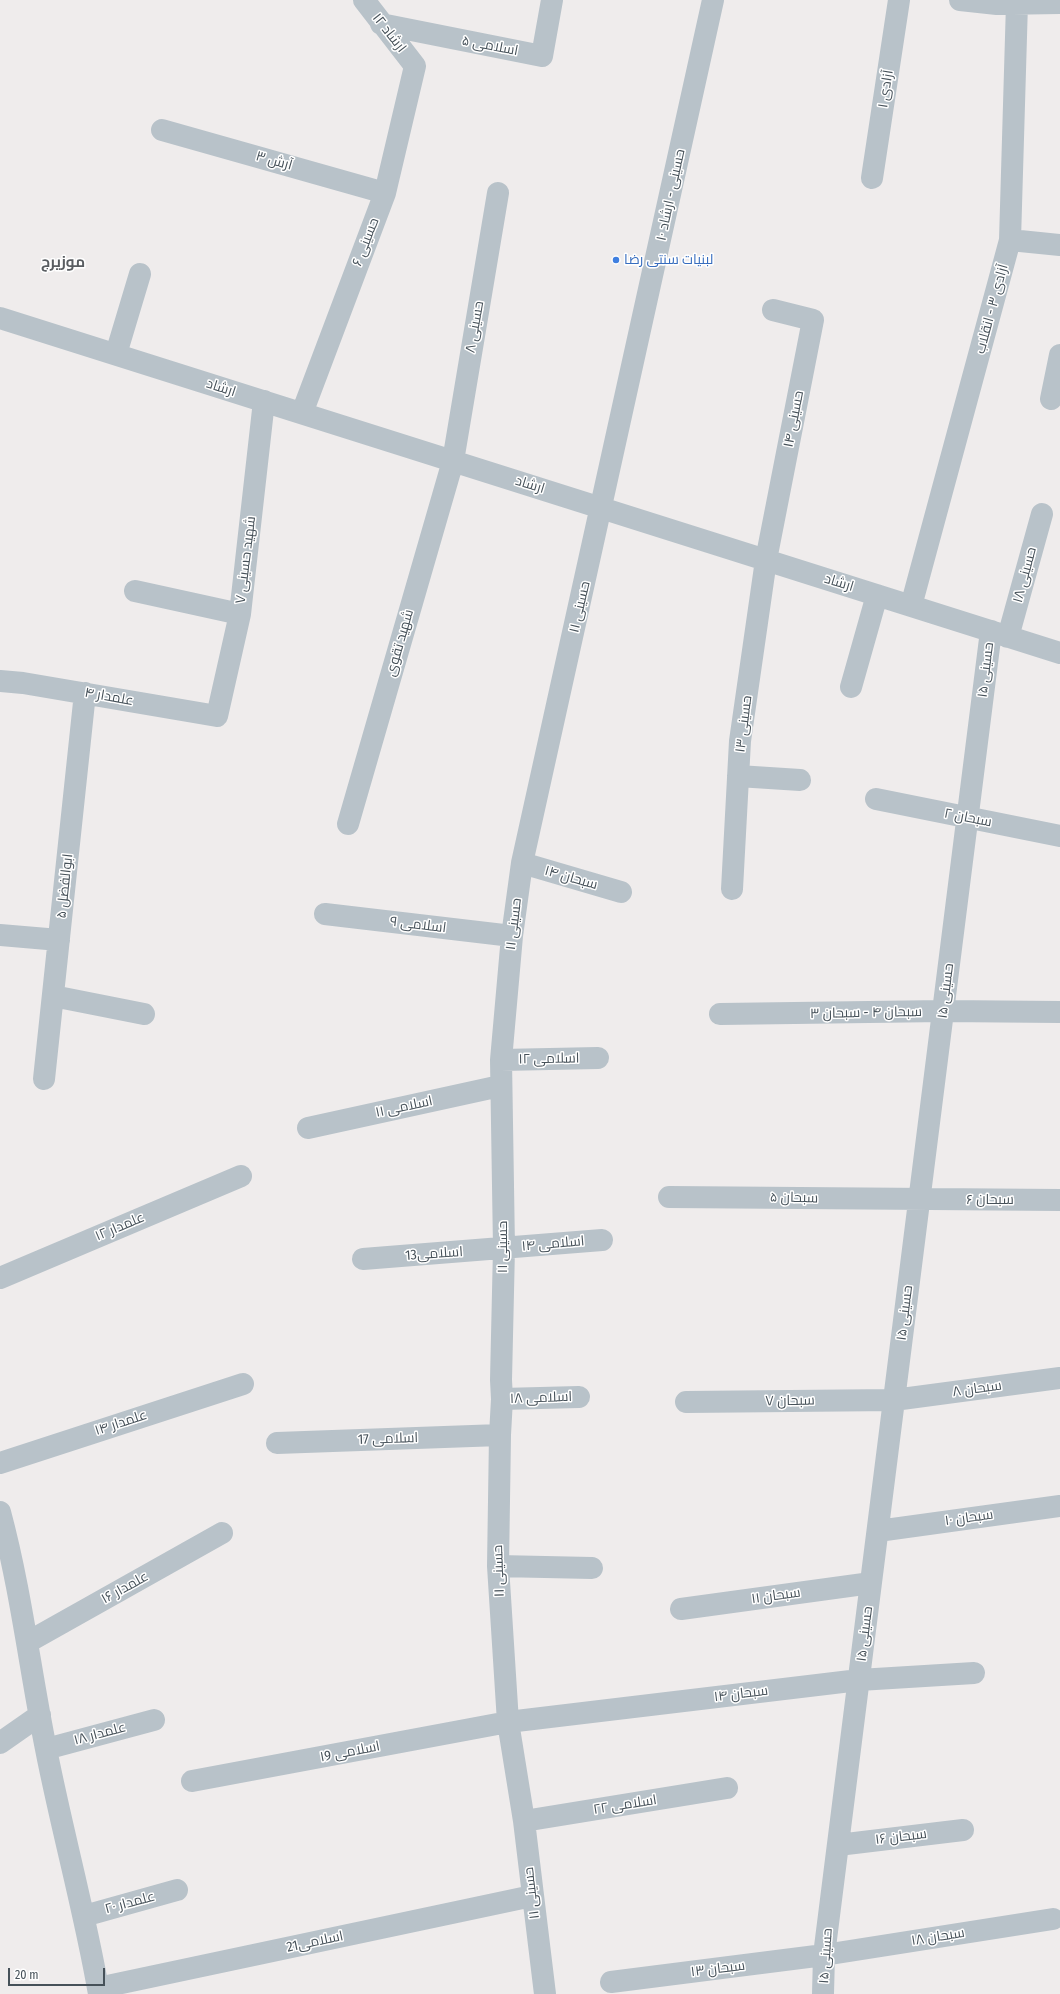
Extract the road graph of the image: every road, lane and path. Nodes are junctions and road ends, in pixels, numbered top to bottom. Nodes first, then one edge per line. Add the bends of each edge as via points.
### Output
1 (364, 0) edge
2 (552, 0) edge
3 (714, 0) edge
4 (899, 0) edge
5 (960, 0) edge
6 (1017, 3) junction
7 (1060, 3) edge
8 (381, 24) junction
9 (415, 66) joint
10 (162, 130) dead end
11 (872, 178) dead end
12 (385, 193) junction
13 (498, 193) dead end
14 (1010, 240) junction
15 (1060, 245) edge
16 (140, 274) dead end
17 (773, 310) dead end
18 (0, 318) edge
19 (116, 354) junction
20 (1060, 355) edge
21 (1051, 400) dead end
22 (264, 401) junction
23 (302, 413) junction
24 (453, 461) junction
25 (602, 508) junction
26 (1042, 514) dead end
27 (766, 560) junction
28 (135, 591) dead end
29 (877, 595) junction
30 (911, 606) junction
31 (240, 614) junction
32 (999, 634) junction
33 (1060, 653) edge
34 (0, 681) edge
35 (851, 687) dead end
36 (86, 693) junction
37 (217, 716) joint
38 (738, 776) junction
39 (800, 780) dead end
40 (876, 799) dead end
41 (968, 818) junction
42 (348, 824) dead end
43 (1060, 836) edge
44 (522, 863) junction
45 (732, 889) dead end
46 (621, 892) dead end
47 (325, 914) dead end
48 (0, 936) edge
49 (512, 936) junction
50 (59, 940) junction
51 (53, 996) junction
52 (943, 1012) junction
53 (1060, 1012) edge
54 (144, 1014) dead end
55 (720, 1014) dead end
56 (598, 1058) dead end
57 (501, 1060) junction
58 (44, 1079) dead end
59 (500, 1086) junction
60 (308, 1128) dead end
61 (241, 1176) dead end
62 (669, 1197) dead end
63 (920, 1199) junction
64 (1060, 1200) edge
65 (602, 1240) dead end
66 (504, 1248) junction
67 (363, 1259) dead end
68 (0, 1278) edge
69 (1060, 1378) edge
70 (242, 1384) dead end
71 (579, 1397) dead end
72 (502, 1399) junction
73 (894, 1400) junction
74 (686, 1402) dead end
75 (500, 1435) junction
76 (277, 1443) dead end
77 (0, 1463) edge
78 (1060, 1506) edge
79 (0, 1512) edge
80 (878, 1531) junction
81 (222, 1533) dead end
82 (4, 1539) edge
83 (498, 1566) junction
84 (592, 1568) dead end
85 (871, 1583) junction
86 (681, 1609) dead end
87 (28, 1642) junction
88 (974, 1673) dead end
89 (859, 1680) junction
90 (40, 1716) junction
91 (154, 1720) dead end
92 (508, 1722) junction
93 (0, 1743) edge
94 (46, 1749) junction
95 (192, 1781) dead end
96 (727, 1788) dead end
97 (524, 1821) junction
98 (963, 1830) dead end
99 (838, 1845) junction
100 (177, 1890) dead end
101 (532, 1896) junction
102 (84, 1916) junction
103 (1052, 1919) dead end
104 (824, 1955) junction
105 (611, 1982) dead end
106 (99, 1991) edge
107 (545, 1994) edge
108 (823, 1994) edge

1 - 8 street, ارشاد ۱۲
2 - 8 street, اسلامی ۵ via 542,56
3 - 25 street, حسینی - ارشاد ۱۰
4 - 11 street, آزادی ۱
5 - 6 street via 997,4
6 - 7 street
6 - 14 street, آزادی ۳ - انقلاب
8 - 9 street, ارشاد ۱۲
9 - 12 street, حسینی ۶
10 - 12 street, آرش ۳
12 - 23 street, حسینی ۶
13 - 24 street, حسینی ۸
14 - 15 street
14 - 30 street, آزادی ۳ - انقلاب
16 - 19 street
17 - 27 street, حسینی ۱۴ via 814,320
18 - 19 street, ارشاد
19 - 22 street, ارشاد
20 - 21 street
22 - 23 street, ارشاد
22 - 31 street, شهید حسینی ۷
23 - 24 street, ارشاد
24 - 25 street, ارشاد
24 - 42 street, شهید تقوی
25 - 27 street, ارشاد
25 - 44 street, حسینی ۱۱
26 - 32 street, حسینی ۱۸
27 - 29 street, ارشاد
27 - 38 street, حسینی ۱۳ via 740,741
28 - 31 street
29 - 30 street, ارشاد
29 - 35 street
30 - 32 street, ارشاد
31 - 37 street, شهید حسینی ۷
32 - 33 street, ارشاد
32 - 41 street, حسینی ۱۵
34 - 36 street, علمدار ۴
36 - 37 street, علمدار ۴
36 - 50 street, ابوالفضل ۵
38 - 39 street
38 - 45 street, حسینی ۱۳
40 - 41 street, سبحان ۲
41 - 43 street, سبحان ۲
41 - 52 street, حسینی ۱۵
44 - 46 street, سبحان ۱۴
44 - 49 street, حسینی ۱۱
47 - 49 street, اسلامی ۹
48 - 50 street
49 - 57 street, حسینی ۱۱
50 - 51 street, ابوالفضل ۵
51 - 54 street
51 - 58 street, ابوالفضل ۵
52 - 53 street, سبحان ۴ - سبحان ۳
52 - 55 street, سبحان ۴ - سبحان ۳
52 - 63 street, حسینی ۱۵
56 - 57 street, اسلامی ۱۲
57 - 59 street, حسینی ۱۱
59 - 60 street, اسلامی ۱۱
59 - 66 street, حسینی ۱۱
61 - 68 street, علمدار ۱۲
62 - 63 street, سبحان ۵
63 - 64 street, سبحان ۶
63 - 73 street, حسینی ۱۵
65 - 66 street, اسلامی ۱۴
66 - 67 street, اسلامی13
66 - 72 street, حسینی ۱۱
69 - 73 street, سبحان ۸
70 - 77 street, علمدار ۱۴
71 - 72 street, اسلامی ۱۸
72 - 75 street, حسینی ۱۱
73 - 74 street, سبحان ۷
73 - 80 street, حسینی ۱۵
75 - 76 street, اسلامی 17
75 - 83 street, حسینی ۱۱
78 - 80 street, سبحان ۱۰
79 - 82 street
80 - 85 street, حسینی ۱۵
81 - 87 street, علمدار ۱۶
82 - 87 street
83 - 84 street
83 - 92 street, حسینی ۱۱
85 - 86 street, سبحان ۱۱
85 - 89 street, حسینی ۱۵
87 - 90 street
88 - 89 street, سبحان ۱۴
89 - 92 street, سبحان ۱۴
89 - 99 street, حسینی ۱۵
90 - 93 street
90 - 94 street
91 - 94 street, علمدار ۱۸
92 - 95 street, اسلامی ۱9
92 - 97 street, حسینی ۱۱
94 - 102 street
96 - 97 street, اسلامی ۲۲
97 - 101 street, حسینی ۱۱
98 - 99 street, سبحان ۱۶
99 - 104 street, حسینی ۱۵
100 - 102 street, علمدار ۲۰
101 - 106 street, اسلامی21
101 - 107 street, حسینی ۱۱
102 - 106 street
103 - 104 street, سبحان ۱۸
104 - 105 street, سبحان ۱۳
104 - 108 street, حسینی ۱۵

